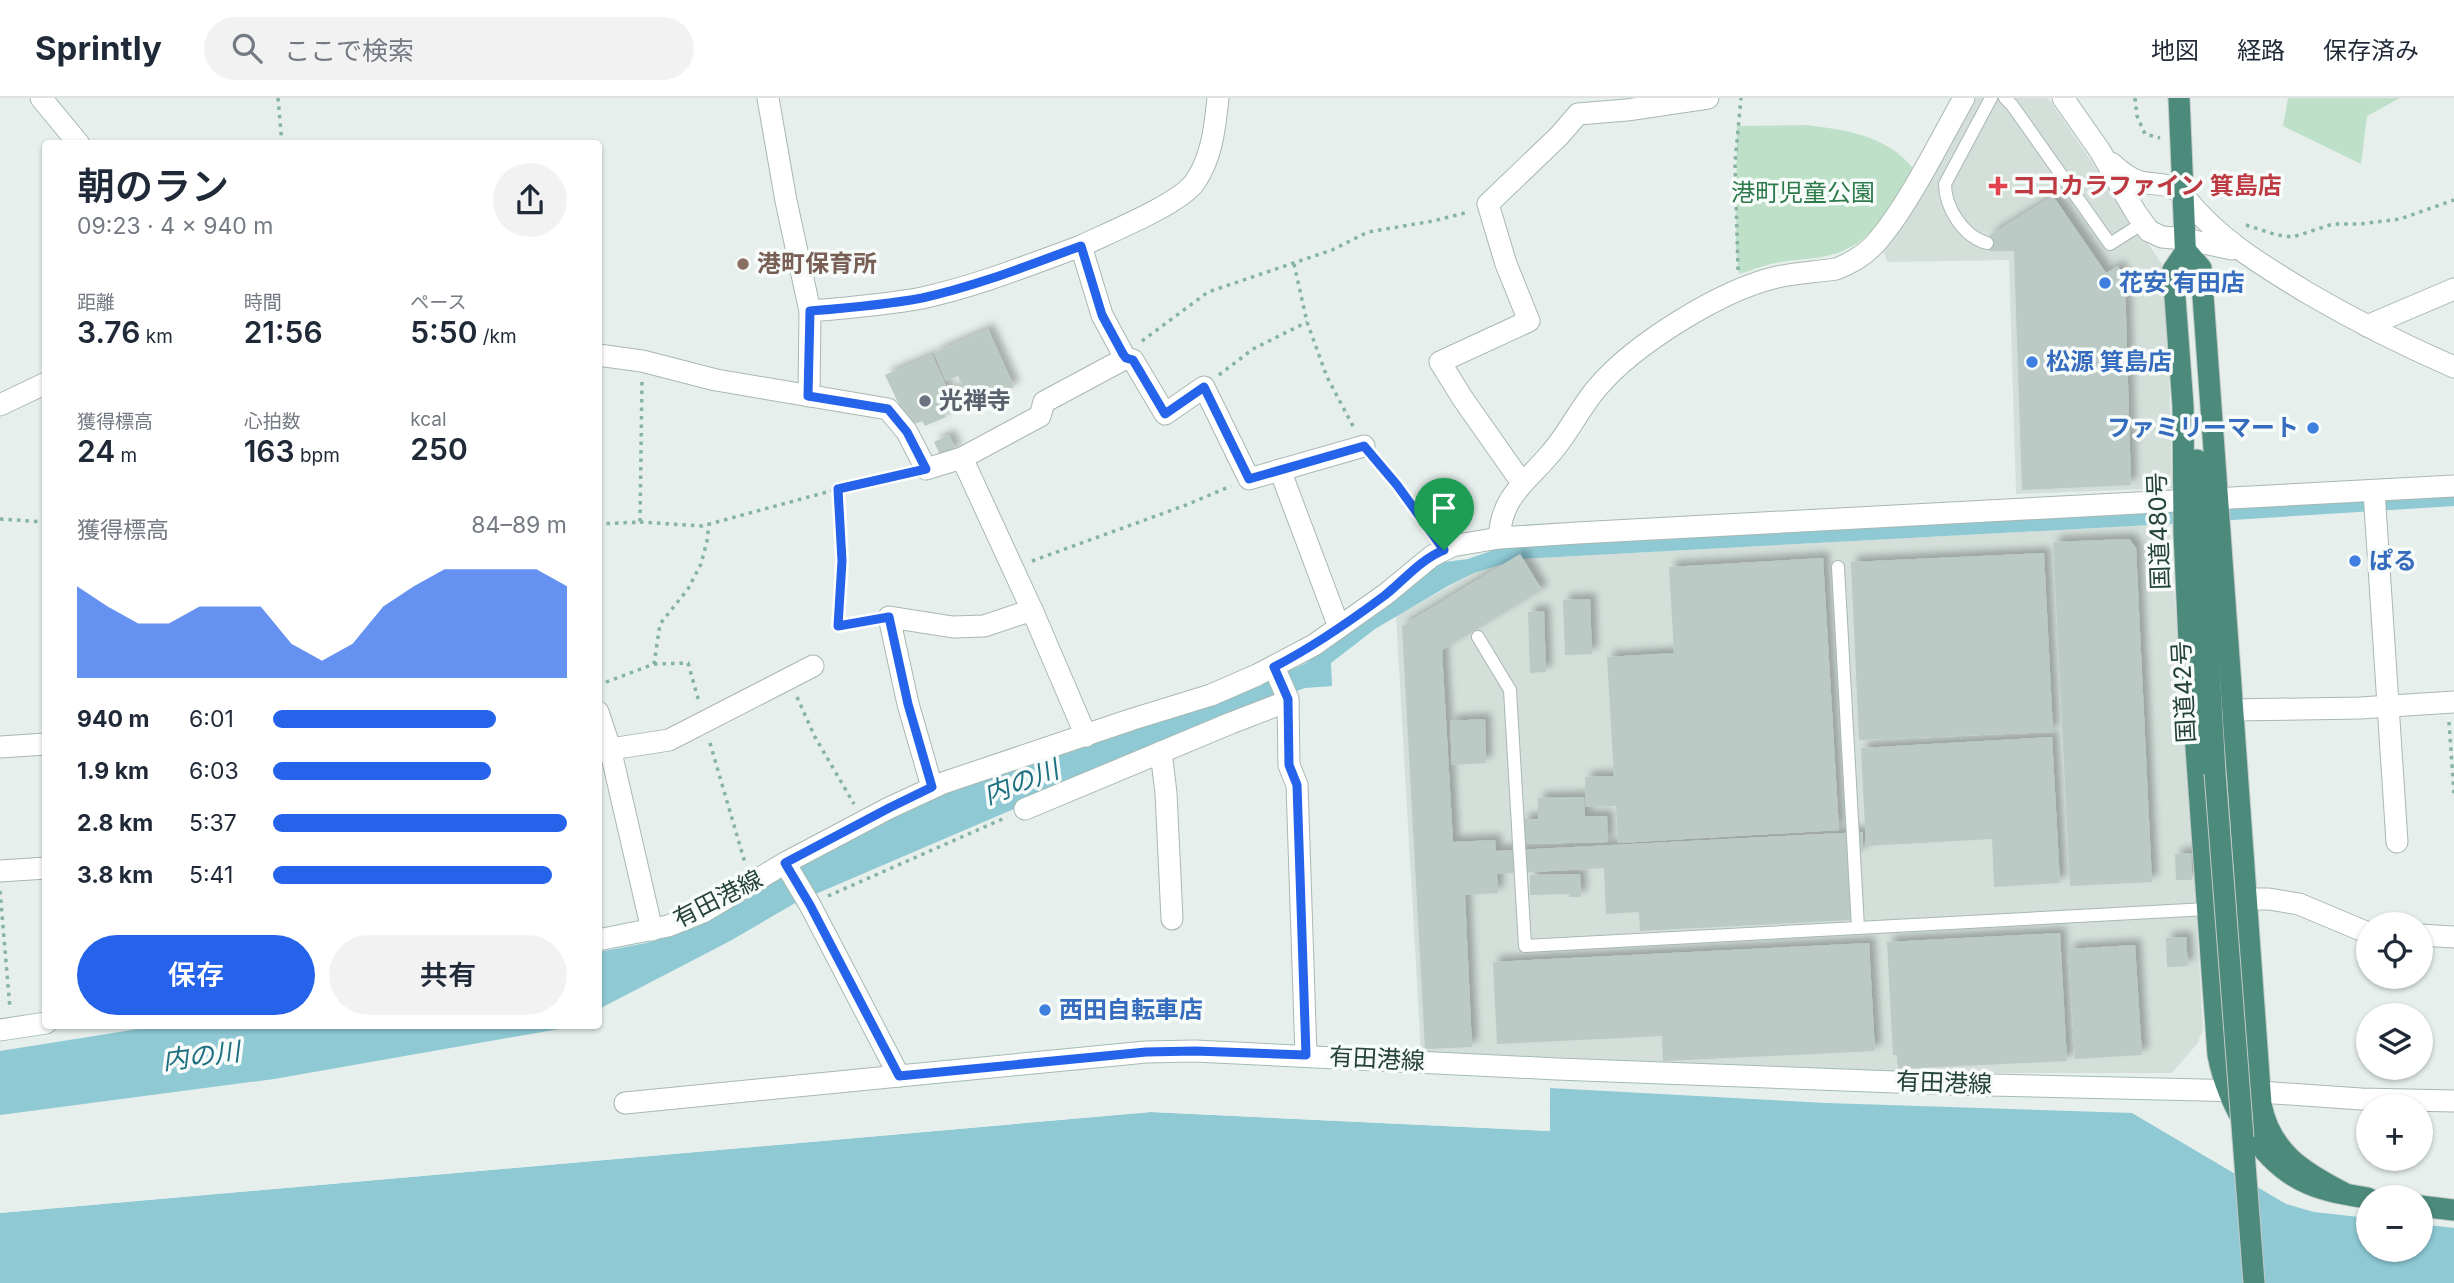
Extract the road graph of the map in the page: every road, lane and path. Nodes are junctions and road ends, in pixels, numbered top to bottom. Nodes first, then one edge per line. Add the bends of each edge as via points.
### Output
1 (41, 98) edge
2 (278, 98) edge
3 (768, 98) edge
4 (1218, 98) edge
5 (1708, 98) edge
6 (1741, 98) edge
7 (1964, 98) edge
8 (1991, 98) edge
9 (2005, 98) edge
10 (2063, 98) edge
11 (2135, 98) edge
12 (2179, 98) edge
13 (1626, 104) edge
14 (2182, 138) junction
15 (76, 140) edge
16 (282, 140) edge
17 (2100, 151) junction
18 (2184, 196) junction
19 (2454, 200) edge
20 (1488, 204) junction
21 (2143, 223) junction
22 (2235, 223) dead end
23 (1987, 243) dead end
24 (2185, 245) junction
25 (1081, 246) junction
26 (2241, 251) junction
27 (1294, 264) junction
28 (1744, 287) junction
29 (2454, 289) edge
30 (810, 311) junction
31 (1307, 322) junction
32 (2367, 326) junction
33 (602, 356) edge
34 (1124, 356) junction
35 (642, 361) junction
36 (2454, 367) edge
37 (42, 385) edge
38 (1204, 387) junction
39 (808, 396) junction
40 (0, 405) edge
41 (1364, 446) junction
42 (962, 458) junction
43 (926, 469) junction
44 (1280, 470) junction
45 (1249, 479) junction
46 (1522, 483) junction
47 (2454, 486) edge
48 (838, 489) junction
49 (2374, 491) junction
50 (2200, 499) junction
51 (0, 519) edge
52 (42, 522) edge
53 (640, 522) junction
54 (602, 524) edge
55 (709, 524) junction
56 (1499, 538) junction
57 (1444, 550) junction
58 (1838, 567) dead end
59 (1012, 568) junction
60 (1032, 610) junction
61 (889, 617) junction
62 (1339, 627) junction
63 (1478, 637) dead end
64 (654, 664) junction
65 (813, 666) dead end
66 (1275, 669) junction
67 (788, 680) junction
68 (602, 684) edge
69 (1288, 700) junction
70 (2451, 702) edge
71 (2387, 706) junction
72 (2232, 710) junction
73 (704, 723) junction
74 (1086, 736) junction
75 (42, 744) edge
76 (0, 747) edge
77 (604, 749) edge
78 (1161, 752) junction
79 (932, 787) junction
80 (2454, 794) edge
81 (1025, 810) joint
82 (864, 821) junction
83 (2397, 842) dead end
84 (42, 868) edge
85 (787, 868) junction
86 (0, 871) edge
87 (751, 883) junction
88 (0, 891) edge
89 (809, 903) junction
90 (2246, 904) junction
91 (2207, 909) junction
92 (1172, 919) dead end
93 (1858, 928) junction
94 (2356, 928) edge
95 (652, 930) junction
96 (2433, 936) edge
97 (2454, 937) edge
98 (602, 939) edge
99 (42, 1024) edge
100 (6, 1029) edge
101 (1306, 1055) junction
102 (899, 1076) junction
103 (2228, 1090) junction
104 (2260, 1092) junction
105 (2454, 1101) edge
106 (625, 1103) dead end
107 (2344, 1193) junction
108 (2356, 1196) edge
109 (2433, 1208) edge
110 (2454, 1210) edge
111 (2254, 1283) edge

1 - 15 street
2 - 16 path
3 - 30 street
4 - 25 street via 1210,150 1194,183 1180,197
5 - 13 street
6 - 28 path via 1736,249
7 - 28 street via 1904,202 1866,252 1836,269
8 - 23 lane via 1945,184 1950,207 1969,236
9 - 21 lane via 2110,244
10 - 17 street
11 - 14 path via 2145,134
12 - 14 highway, 国道42号
13 - 20 street via 1578,114
14 - 18 highway, 国道42号
17 - 18 street via 2130,178 2173,186
17 - 21 street
18 - 24 highway, 国道42号
18 - 26 street
19 - 22 path via 2400,219 2333,224 2293,237
20 - 27 path via 1433,222 1368,232
20 - 46 street via 1529,321 1440,362
21 - 24 street via 2154,235
24 - 26 street
24 - 50 highway, 国道42号
25 - 30 street via 924,297
25 - 34 street via 1102,315
26 - 32 street
27 - 31 path
27 - 34 path via 1208,292
28 - 46 street via 1708,305 1619,365
29 - 32 street
30 - 39 street
31 - 38 path via 1253,349
31 - 41 path via 1327,377
32 - 36 street
33 - 35 street
34 - 38 street via 1133,360 1165,414
34 - 42 street via 1044,402 1040,416
35 - 39 street
35 - 53 path
37 - 40 street
38 - 45 street
39 - 43 street via 888,409 907,432
41 - 44 street
41 - 57 path
42 - 43 street
42 - 59 street
43 - 48 path
44 - 45 street
44 - 62 street
45 - 59 path
46 - 56 street via 1502,513
47 - 49 street
48 - 55 path
48 - 61 path via 842,561 838,626
49 - 50 street
49 - 71 street
50 - 56 street
50 - 72 highway, 国道480号
50 - 91 highway, 国道480号 via 2190,664
50 - 111 highway, 国道42号, bridge via 2215,773
51 - 52 path
53 - 54 path
53 - 55 path
55 - 64 path via 701,564 660,624
56 - 57 street
57 - 62 street
58 - 93 lane
59 - 60 street
60 - 61 street via 984,625 953,627
60 - 74 street
61 - 79 street
62 - 66 street
63 - 93 lane via 1510,690 1525,946
64 - 68 path
64 - 73 path via 688,663
65 - 67 street
66 - 69 street
66 - 74 street
67 - 73 street
67 - 82 path
69 - 78 street
69 - 101 street via 1289,765 1297,785
70 - 71 street
70 - 80 path
71 - 72 street
71 - 83 street
72 - 90 highway, 国道480号
73 - 77 street via 669,740
73 - 87 path
74 - 79 street
75 - 76 street
77 - 95 street
78 - 81 street
78 - 92 street
79 - 82 street
81 - 89 path
82 - 85 street
84 - 86 street
85 - 87 street, 有田港線
85 - 89 street, 有田港線
87 - 95 street, 有田港線 via 703,912
88 - 100 path
89 - 102 street, 有田港線
90 - 91 street
90 - 94 street via 2269,899 2299,904
90 - 104 highway, 国道480号
91 - 93 lane
91 - 103 highway, 国道480号 via 2216,1041
95 - 98 street, 有田港線
96 - 97 street
99 - 100 street
101 - 102 street, 有田港線 via 1146,1052
101 - 103 street, 有田港線 via 1696,1075
102 - 106 street
103 - 104 street, 有田港線
103 - 107 highway, 国道480号 via 2247,1127 2275,1161 2311,1185
104 - 105 street, 有田港線
104 - 107 highway, 国道480号 via 2264,1120 2278,1146 2307,1173
107 - 108 highway, 国道480号
109 - 110 highway

